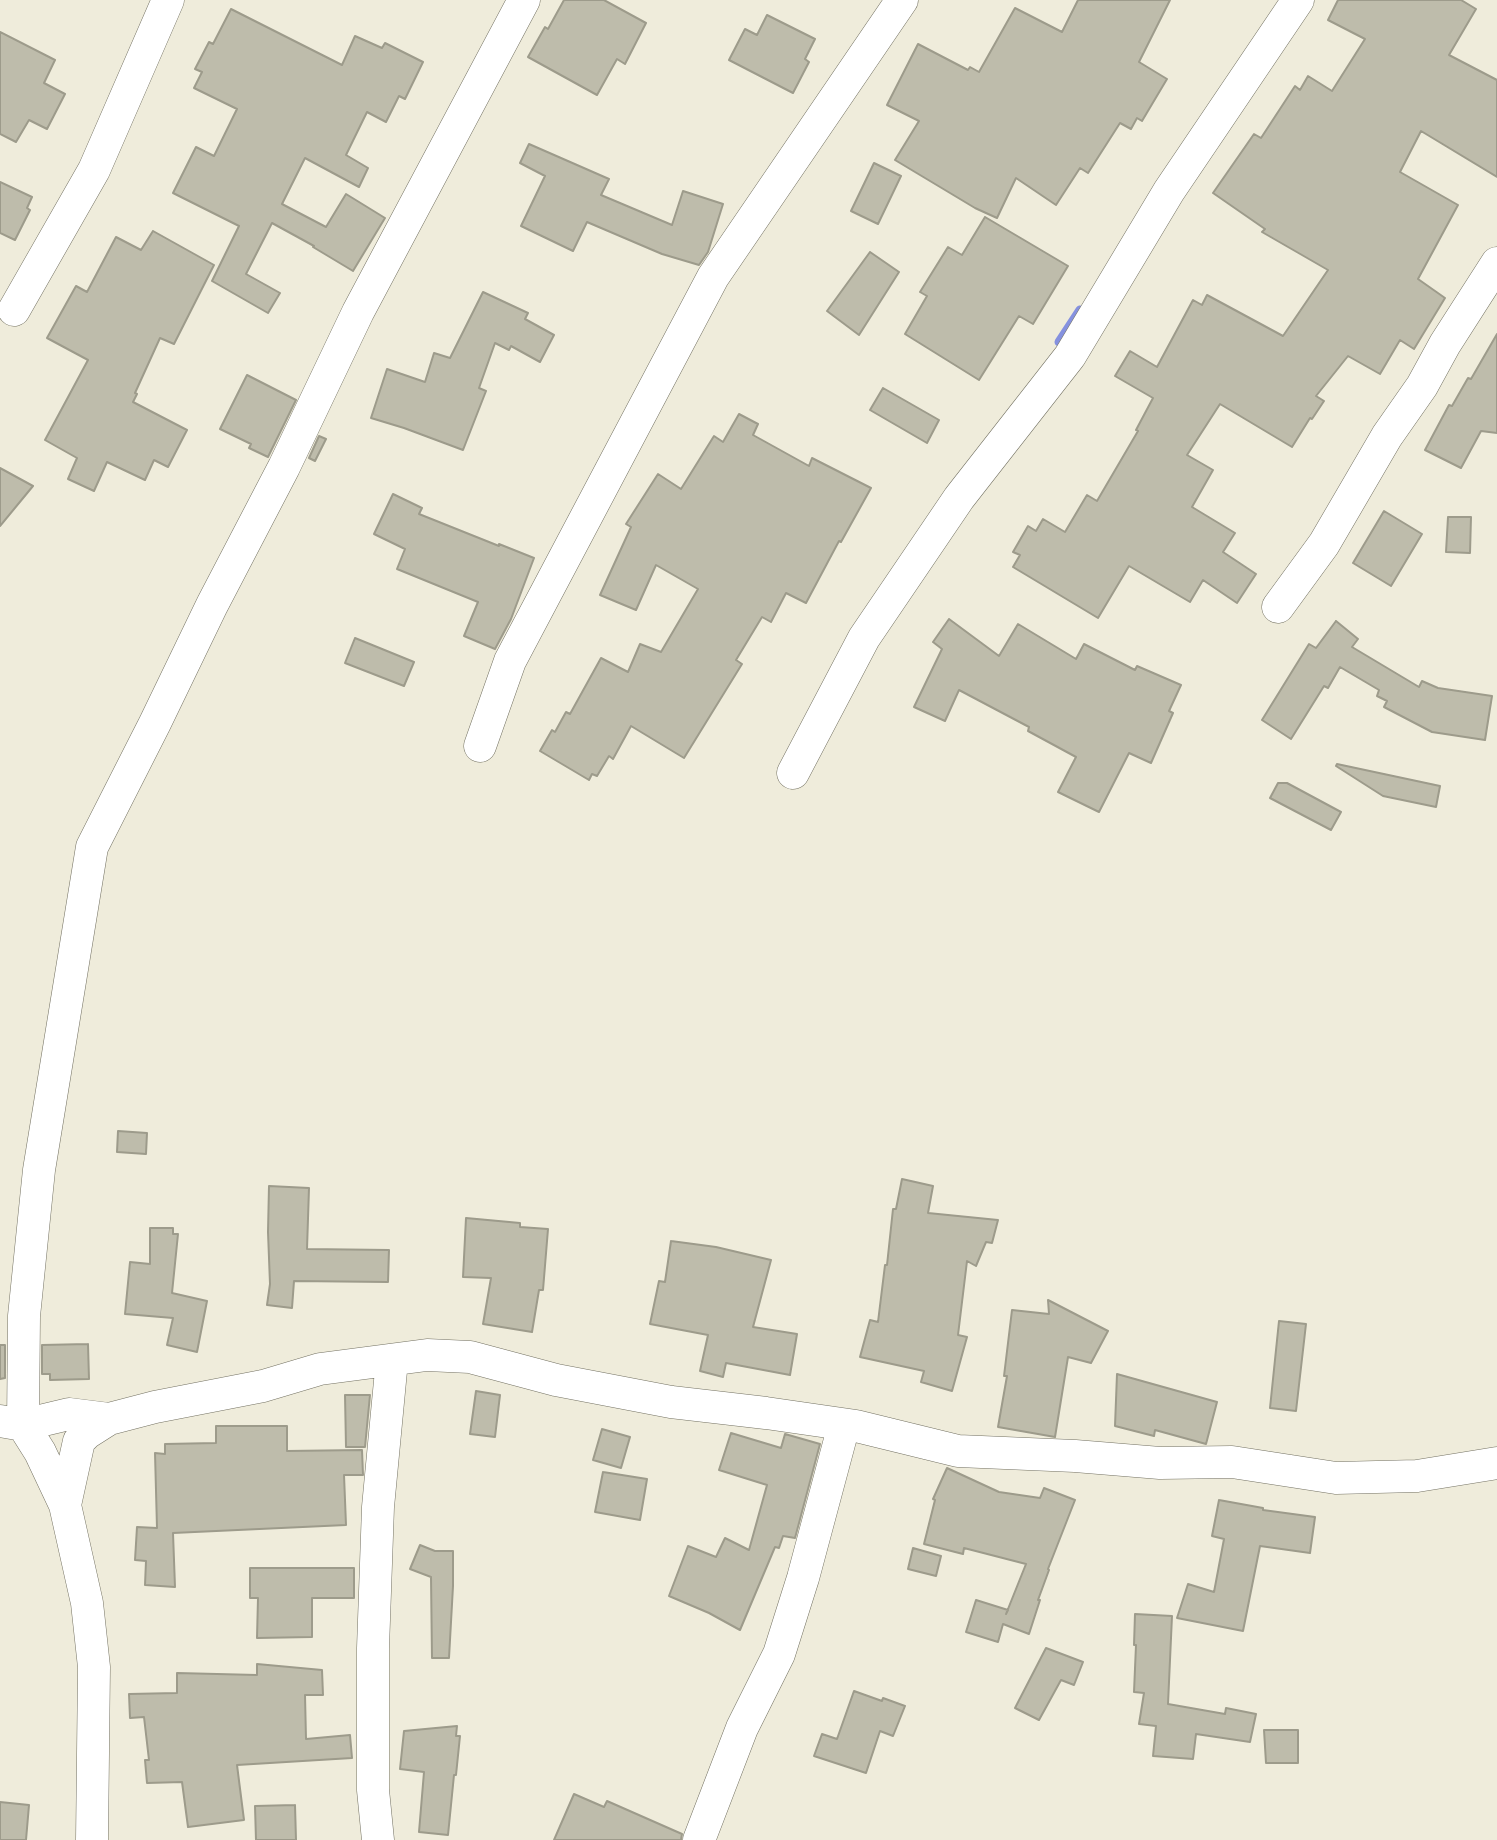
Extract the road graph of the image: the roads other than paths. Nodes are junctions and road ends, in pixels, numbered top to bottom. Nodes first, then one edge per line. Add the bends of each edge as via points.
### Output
1 (168, 0) edge
2 (524, 0) edge
3 (902, 0) edge
4 (1298, 0) edge
5 (1497, 263) edge
6 (15, 310) dead end
7 (1278, 607) dead end
8 (480, 746) dead end
9 (793, 773) dead end
10 (392, 1360) junction
11 (109, 1419) junction
12 (12, 1423) edge
13 (844, 1425) junction
14 (1497, 1463) edge
15 (65, 1505) junction
16 (92, 1840) edge
17 (378, 1840) edge
18 (699, 1840) edge

1 - 6 street via 94,170
2 - 12 street via 358,312 92,847 39,1170
3 - 8 street via 713,277 510,661
4 - 9 street via 1169,191 1070,356 959,498 864,638
5 - 7 street via 1324,544
10 - 11 street via 320,1369
10 - 13 street via 427,1355 470,1357 556,1380 671,1402
10 - 17 street via 378,1507 373,1648 373,1790
11 - 12 street via 69,1414
11 - 15 street via 79,1441
12 - 15 street via 40,1452
13 - 14 street via 958,1451 1160,1463 1232,1462 1336,1478 1417,1476
13 - 18 street via 779,1654 742,1728
15 - 16 street via 87,1603 94,1667

